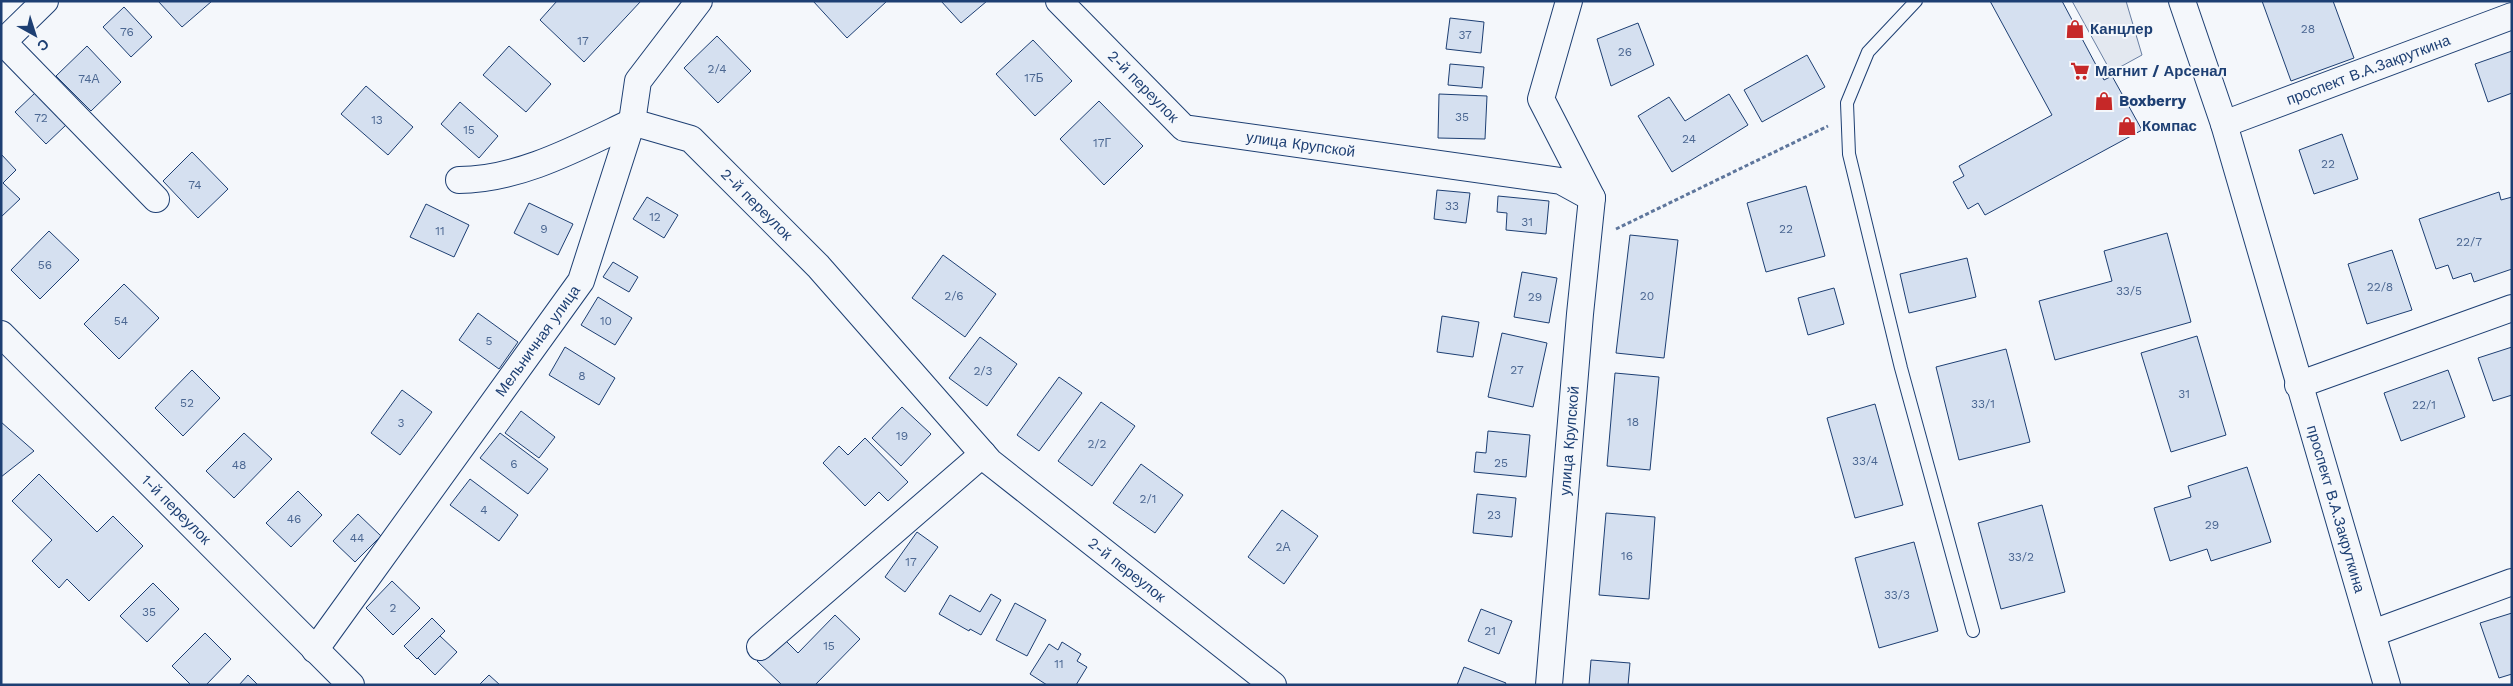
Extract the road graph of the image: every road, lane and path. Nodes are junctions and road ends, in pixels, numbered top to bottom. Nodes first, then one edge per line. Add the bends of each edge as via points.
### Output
1 (45, 1) edge
2 (699, 1) edge
3 (1060, 1) edge
4 (1569, 1) edge
5 (1916, 1) edge
6 (2182, 1) edge
7 (2512, 16) edge
8 (2, 43) edge
9 (1847, 117) junction
10 (632, 122) junction
11 (2224, 124) junction
12 (1184, 128) joint
13 (459, 180) dead end
14 (1592, 198) junction
15 (156, 199) dead end
16 (1588, 235) junction
17 (2512, 308) edge
18 (1, 334) edge
19 (2298, 385) junction
20 (983, 454) junction
21 (2512, 582) edge
22 (1974, 631) dead end
23 (2373, 633) junction
24 (760, 647) dead end
25 (315, 650) junction
26 (350, 685) edge
27 (1272, 685) edge
28 (1549, 685) edge
29 (2387, 685) edge

1 - 8 street
2 - 10 street, Мельничная улица via 638,81
3 - 12 street, 2-й переулок
4 - 14 street via 1541,99
5 - 9 lane via 1868,52 1847,103
6 - 11 street, проспект В.А.Закруткина
7 - 11 street, проспект В.А.Закруткина
8 - 15 street
9 - 16 path via 1620,228
9 - 22 lane via 1849,154 1899,358
10 - 13 street via 549,161 477,180
10 - 20 street, 2-й переулок via 691,139 818,266
10 - 25 street, Мельничная улица via 581,280
11 - 19 street, проспект В.А.Закруткина
12 - 14 street, улица Крупской via 1561,181
14 - 16 street, улица Крупской
16 - 28 street, улица Крупской
17 - 19 street
18 - 25 street, 1-й переулок
19 - 23 street, проспект В.А.Закруткина
20 - 24 street
20 - 27 street, 2-й переулок
21 - 23 street
23 - 29 street, проспект В.А.Закруткина
25 - 26 street, 1-й переулок

